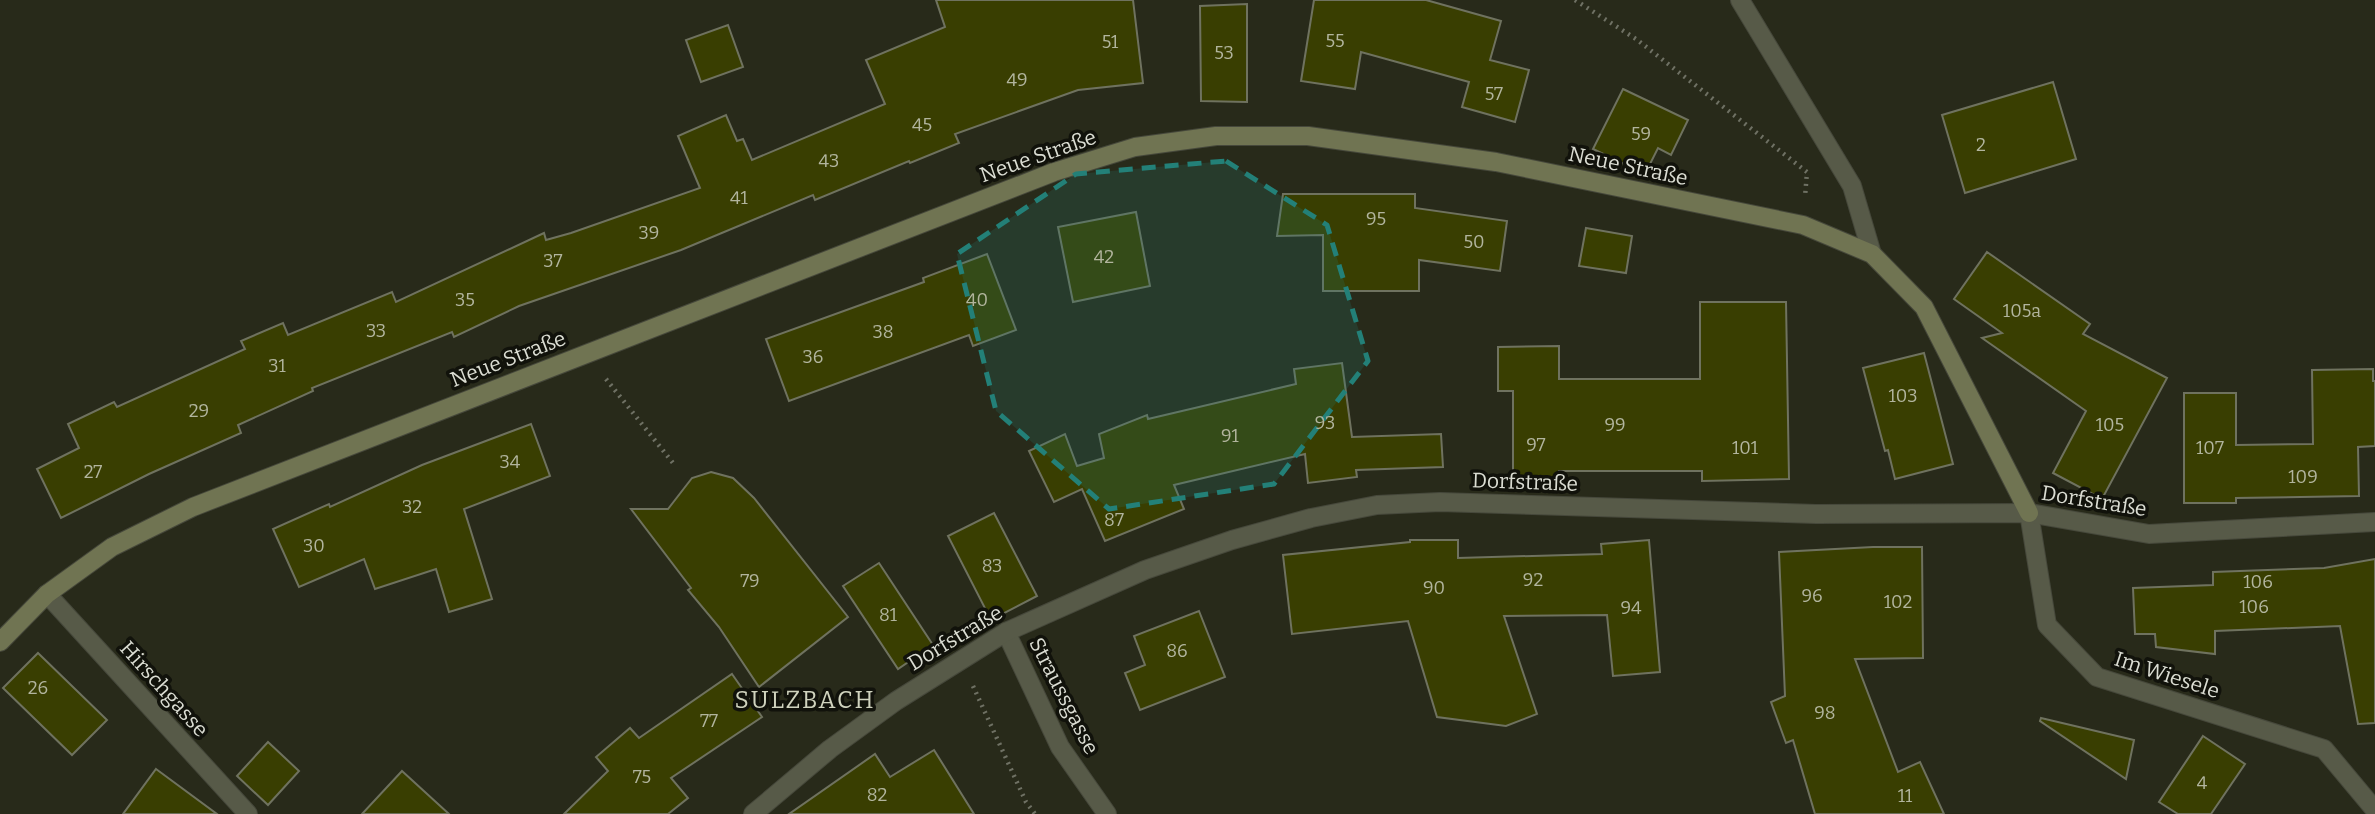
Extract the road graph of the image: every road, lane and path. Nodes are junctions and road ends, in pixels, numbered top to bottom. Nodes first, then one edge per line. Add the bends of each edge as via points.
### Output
1 (1575, 0) edge
2 (1740, 0) edge
3 (1803, 225) junction
4 (1872, 254) junction
5 (606, 379) dead end
6 (673, 463) dead end
7 (2029, 513) junction
8 (2375, 522) edge
9 (47, 594) junction
10 (1006, 632) junction
11 (0, 642) edge
12 (961, 660) junction
13 (2375, 810) edge
14 (248, 814) edge
15 (754, 814) edge
16 (1035, 814) edge
17 (1107, 814) edge

1 - 3 path via 1636,39 1807,172
2 - 4 street via 1852,186
3 - 4 street, Neue Straße
3 - 9 street, Neue Straße via 1496,162 1308,136 1216,136 1135,147 1041,177 193,507 112,547
4 - 7 street, Neue Straße via 1924,307
5 - 6 path
7 - 8 street, Dorfstraße via 2148,534
7 - 10 street, Dorfstraße via 1815,514 1440,502 1377,505 1231,540 1145,570
7 - 13 street, Im Wiesele via 2047,625 2097,677 2324,749
9 - 11 street, Neue Straße
9 - 14 street, Hirschgasse
10 - 12 street, Dorfstraße
10 - 17 street, Straussgasse via 1060,747
12 - 15 street, Dorfstraße via 830,749
12 - 16 path

